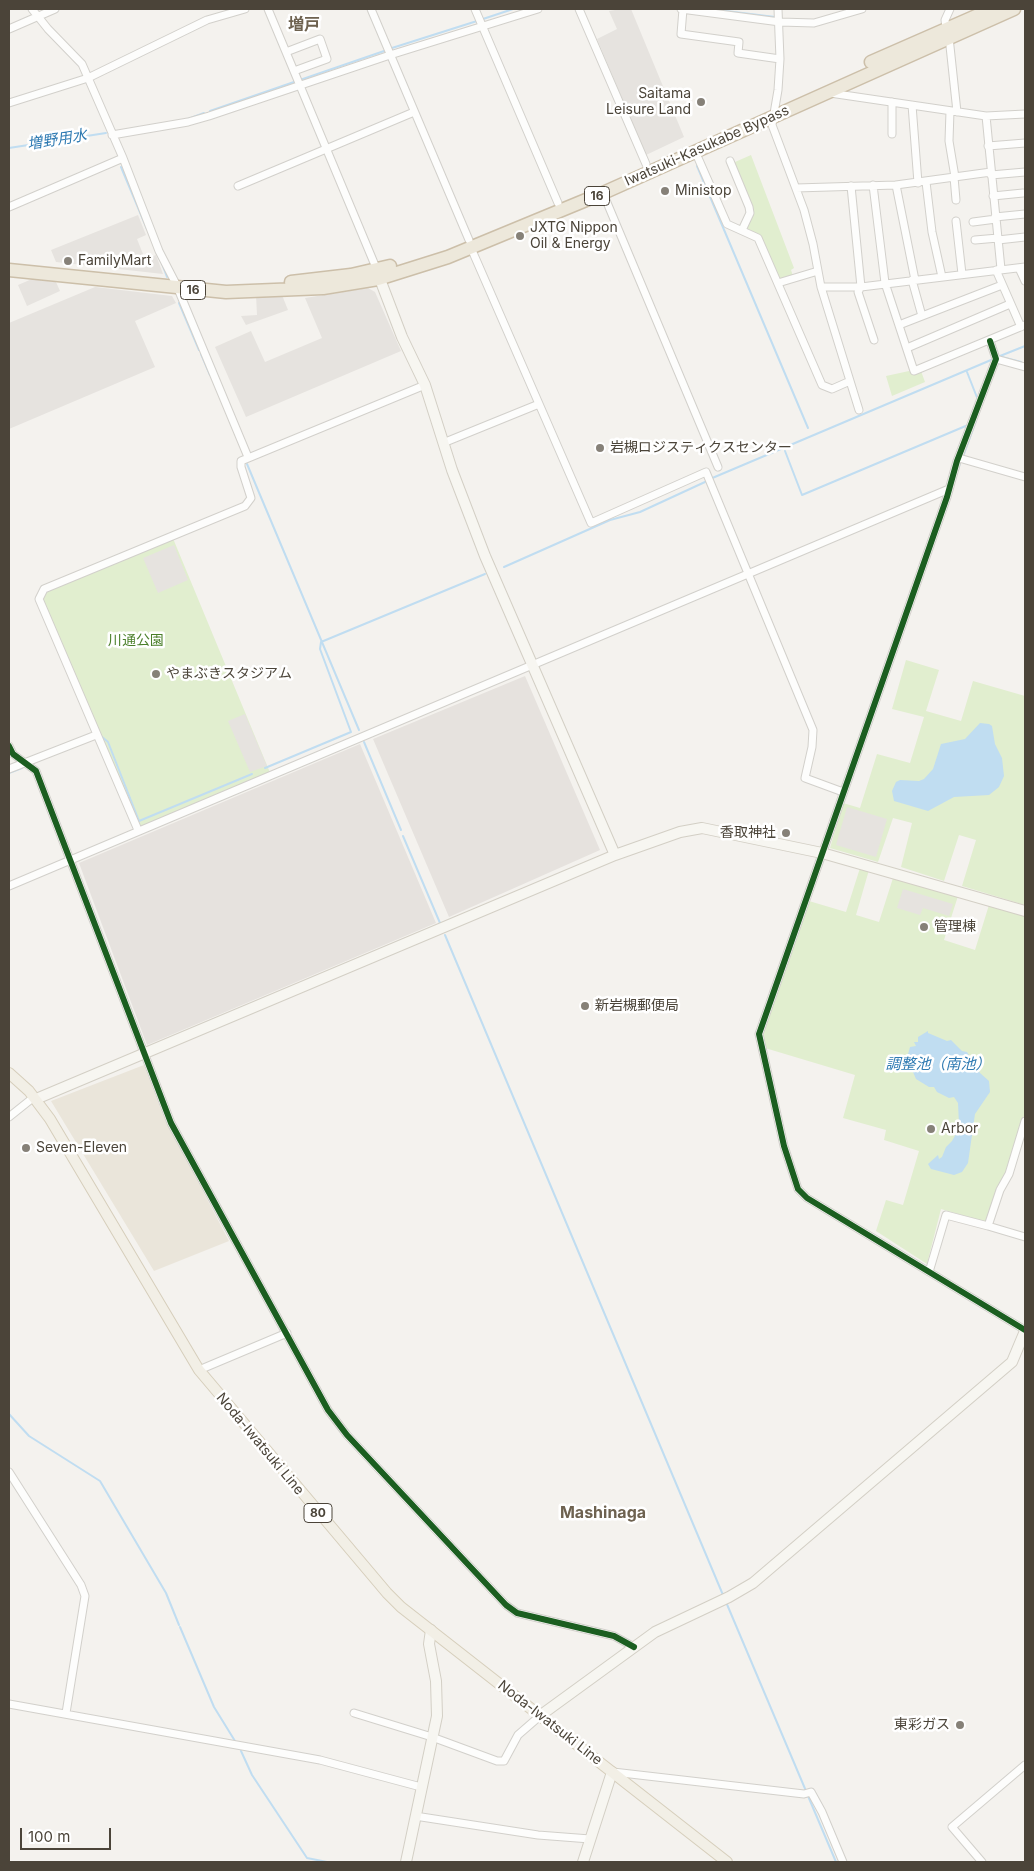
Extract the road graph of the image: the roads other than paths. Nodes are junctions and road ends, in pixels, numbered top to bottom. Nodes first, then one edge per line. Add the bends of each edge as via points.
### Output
1 (32, 9) edge
2 (55, 9) edge
3 (244, 9) edge
4 (268, 9) edge
5 (371, 9) edge
6 (476, 9) edge
7 (538, 9) edge
8 (579, 9) edge
9 (682, 9) edge
10 (950, 9) edge
11 (992, 9) edge
12 (1014, 9) edge
13 (778, 10) edge
14 (857, 10) edge
15 (38, 18) junction
16 (780, 22) junction
17 (483, 27) junction
18 (9, 29) edge
19 (947, 32) junction
20 (286, 52) junction
21 (390, 55) junction
22 (780, 59) junction
23 (294, 71) junction
24 (88, 78) junction
25 (300, 85) junction
26 (826, 92) junction
27 (892, 102) junction
28 (9, 103) edge
29 (912, 105) junction
30 (774, 111) junction
31 (953, 111) junction
32 (414, 112) junction
33 (1025, 114) edge
34 (986, 116) junction
35 (892, 134) dead end
36 (112, 135) junction
37 (1025, 143) edge
38 (988, 146) junction
39 (326, 149) junction
40 (695, 151) junction
41 (122, 158) junction
42 (730, 161) dead end
43 (646, 164) junction
44 (1025, 172) edge
45 (991, 174) junction
46 (954, 177) junction
47 (922, 182) junction
48 (896, 185) junction
49 (238, 186) dead end
50 (852, 186) junction
51 (873, 186) junction
52 (796, 188) junction
53 (603, 193) junction
54 (1023, 193) dead end
55 (993, 196) junction
56 (956, 200) dead end
57 (558, 203) junction
58 (9, 207) edge
59 (1025, 214) edge
60 (996, 218) junction
61 (956, 221) dead end
62 (973, 222) dead end
63 (743, 228) dead end
64 (1025, 237) edge
65 (998, 239) junction
66 (975, 240) dead end
67 (470, 244) junction
68 (9, 264) edge
69 (1022, 268) edge
70 (9, 270) edge
71 (999, 270) junction
72 (818, 271) junction
73 (378, 274) junction
74 (962, 274) junction
75 (942, 277) junction
76 (913, 280) junction
77 (1025, 281) edge
78 (778, 283) junction
79 (885, 283) junction
80 (176, 285) junction
81 (1002, 285) junction
82 (821, 287) junction
83 (861, 287) junction
84 (1010, 304) junction
85 (922, 316) junction
86 (899, 325) junction
87 (1023, 326) edge
88 (874, 340) dead end
89 (990, 341) junction
90 (906, 348) junction
91 (996, 359) junction
92 (1025, 367) edge
93 (850, 381) junction
94 (424, 385) junction
95 (539, 404) junction
96 (859, 410) dead end
97 (443, 443) junction
98 (248, 457) junction
99 (959, 458) junction
100 (718, 467) dead end
101 (1025, 477) edge
102 (949, 489) junction
103 (747, 574) junction
104 (531, 665) junction
105 (96, 734) junction
106 (9, 746) edge
107 (25, 763) junction
108 (9, 770) edge
109 (843, 792) junction
110 (138, 830) junction
111 (822, 853) junction
112 (615, 855) junction
113 (70, 860) junction
114 (9, 886) edge
115 (1025, 911) edge
116 (143, 1055) junction
117 (9, 1073) edge
118 (35, 1098) junction
119 (9, 1118) edge
120 (1025, 1121) edge
121 (988, 1226) junction
122 (1025, 1237) edge
123 (929, 1272) junction
124 (1025, 1331) edge
125 (287, 1333) junction
126 (198, 1370) junction
127 (9, 1472) edge
128 (431, 1630) junction
129 (634, 1647) junction
130 (9, 1704) edge
131 (66, 1713) junction
132 (354, 1713) dead end
133 (541, 1715) junction
134 (432, 1737) junction
135 (1025, 1765) edge
136 (612, 1772) junction
137 (421, 1788) junction
138 (415, 1816) junction
139 (590, 1839) junction
140 (406, 1862) edge
141 (583, 1862) edge
142 (728, 1862) edge
143 (843, 1862) edge
144 (982, 1862) edge

1 - 15 street
2 - 15 street
3 - 24 street via 207,20
4 - 20 street
5 - 21 street
6 - 17 street
7 - 17 street
8 - 43 street
9 - 16 street
9 - 22 street via 680,34 739,42 738,53
10 - 19 street via 944,20
11 - 19 highway, Iwatsuki-Kasukabe Bypass / 16
12 - 19 highway, Iwatsuki-Kasukabe Bypass / 16
13 - 16 street
14 - 16 street via 814,23
15 - 18 street
15 - 24 street via 74,55
16 - 22 street
17 - 21 street
17 - 57 street
19 - 26 highway, Iwatsuki-Kasukabe Bypass / 16
19 - 30 highway, Iwatsuki-Kasukabe Bypass / 16
19 - 31 street
20 - 23 street
20 - 23 street via 320,39 327,59
21 - 25 street
21 - 32 street
22 - 30 street
23 - 25 street
24 - 28 street
24 - 36 street
25 - 36 street via 188,122
25 - 39 street
26 - 27 street
26 - 30 highway, Iwatsuki-Kasukabe Bypass / 16
27 - 29 street
27 - 35 street
29 - 31 street
29 - 47 street
30 - 40 highway, Iwatsuki-Kasukabe Bypass / 16
30 - 43 highway, Iwatsuki-Kasukabe Bypass / 16
30 - 52 street via 772,125
31 - 34 street
31 - 46 street via 949,142
32 - 39 street
32 - 67 street
33 - 34 street
34 - 38 street
36 - 41 street
37 - 38 street
38 - 45 street
39 - 49 street
39 - 73 street
40 - 53 highway, Iwatsuki-Kasukabe Bypass / 16
40 - 78 street via 727,224 758,238
41 - 58 street
41 - 80 street
42 - 63 street via 750,207
43 - 57 highway, Iwatsuki-Kasukabe Bypass / 16
44 - 45 street
45 - 46 street
45 - 55 street
46 - 47 street
46 - 56 street
47 - 48 street
47 - 75 street
48 - 51 street
48 - 76 street
50 - 51 street
50 - 52 street
50 - 83 street
51 - 79 street
52 - 72 street
53 - 67 highway, Iwatsuki-Kasukabe Bypass / 16
53 - 100 street
54 - 55 street
55 - 60 street
57 - 67 highway, Iwatsuki-Kasukabe Bypass / 16
59 - 60 street
60 - 62 street
60 - 65 street
61 - 74 street
64 - 65 street
65 - 66 street
65 - 71 street
67 - 73 highway, Iwatsuki-Kasukabe Bypass / 16
67 - 95 street
68 - 80 highway, Iwatsuki-Kasukabe Bypass / 16
69 - 71 street
69 - 77 street
70 - 80 highway, Iwatsuki-Kasukabe Bypass / 16
71 - 74 street
71 - 81 street
72 - 78 street
72 - 82 street
73 - 80 highway, Iwatsuki-Kasukabe Bypass / 16 via 265,284
73 - 94 street
74 - 75 street
75 - 76 street
76 - 79 street
76 - 85 street
78 - 93 street via 822,385 832,389
79 - 83 street
79 - 86 street
80 - 98 street
81 - 84 street
81 - 85 street
82 - 83 street
82 - 93 street
83 - 88 street via 858,292
84 - 87 street
84 - 90 street
85 - 86 street
86 - 90 street
87 - 89 street
89 - 90 street via 914,371
89 - 91 street
91 - 92 street
91 - 99 street
93 - 96 street
94 - 97 street
94 - 98 street
95 - 97 street
95 - 103 street via 591,523 706,472
97 - 104 street via 485,556
98 - 105 street via 242,460 241,467 251,498 245,506 44,589 39,599
99 - 101 street
99 - 102 street
102 - 103 street
102 - 109 street
103 - 104 street
103 - 109 street via 813,730 805,778
104 - 110 street
104 - 112 street
105 - 107 street
105 - 110 street
106 - 107 street via 13,754
107 - 108 street
107 - 113 street via 36,770
109 - 111 street
110 - 113 street
111 - 112 street via 702,828 680,832
111 - 115 street
111 - 123 street via 759,1034 790,1167 798,1189 807,1198
112 - 116 street
113 - 114 street
113 - 116 street
116 - 118 street
116 - 125 street via 174,1130
117 - 118 main road, Noda-Iwatsuki Line / 80
118 - 119 street
118 - 126 main road, Noda-Iwatsuki Line / 80
120 - 121 street via 1009,1174
121 - 122 street
121 - 123 street via 946,1215
123 - 124 street
124 - 129 street via 1012,1362 753,1583 654,1632
125 - 126 street
125 - 129 street via 328,1410 342,1428 506,1605 518,1613 614,1636
126 - 128 main road, Noda-Iwatsuki Line / 80 via 387,1593
127 - 131 street via 86,1596
128 - 133 main road, Noda-Iwatsuki Line / 80
128 - 134 street via 429,1644 436,1681
129 - 133 street
130 - 131 street
131 - 137 street via 320,1760
132 - 134 street
133 - 134 street via 518,1734 504,1761
133 - 136 main road, Noda-Iwatsuki Line / 80
134 - 137 street
135 - 144 street via 952,1827
136 - 139 street
136 - 142 main road, Noda-Iwatsuki Line / 80
136 - 143 street via 807,1793 822,1812
137 - 138 street
138 - 139 street via 538,1835
138 - 140 street
139 - 141 street

